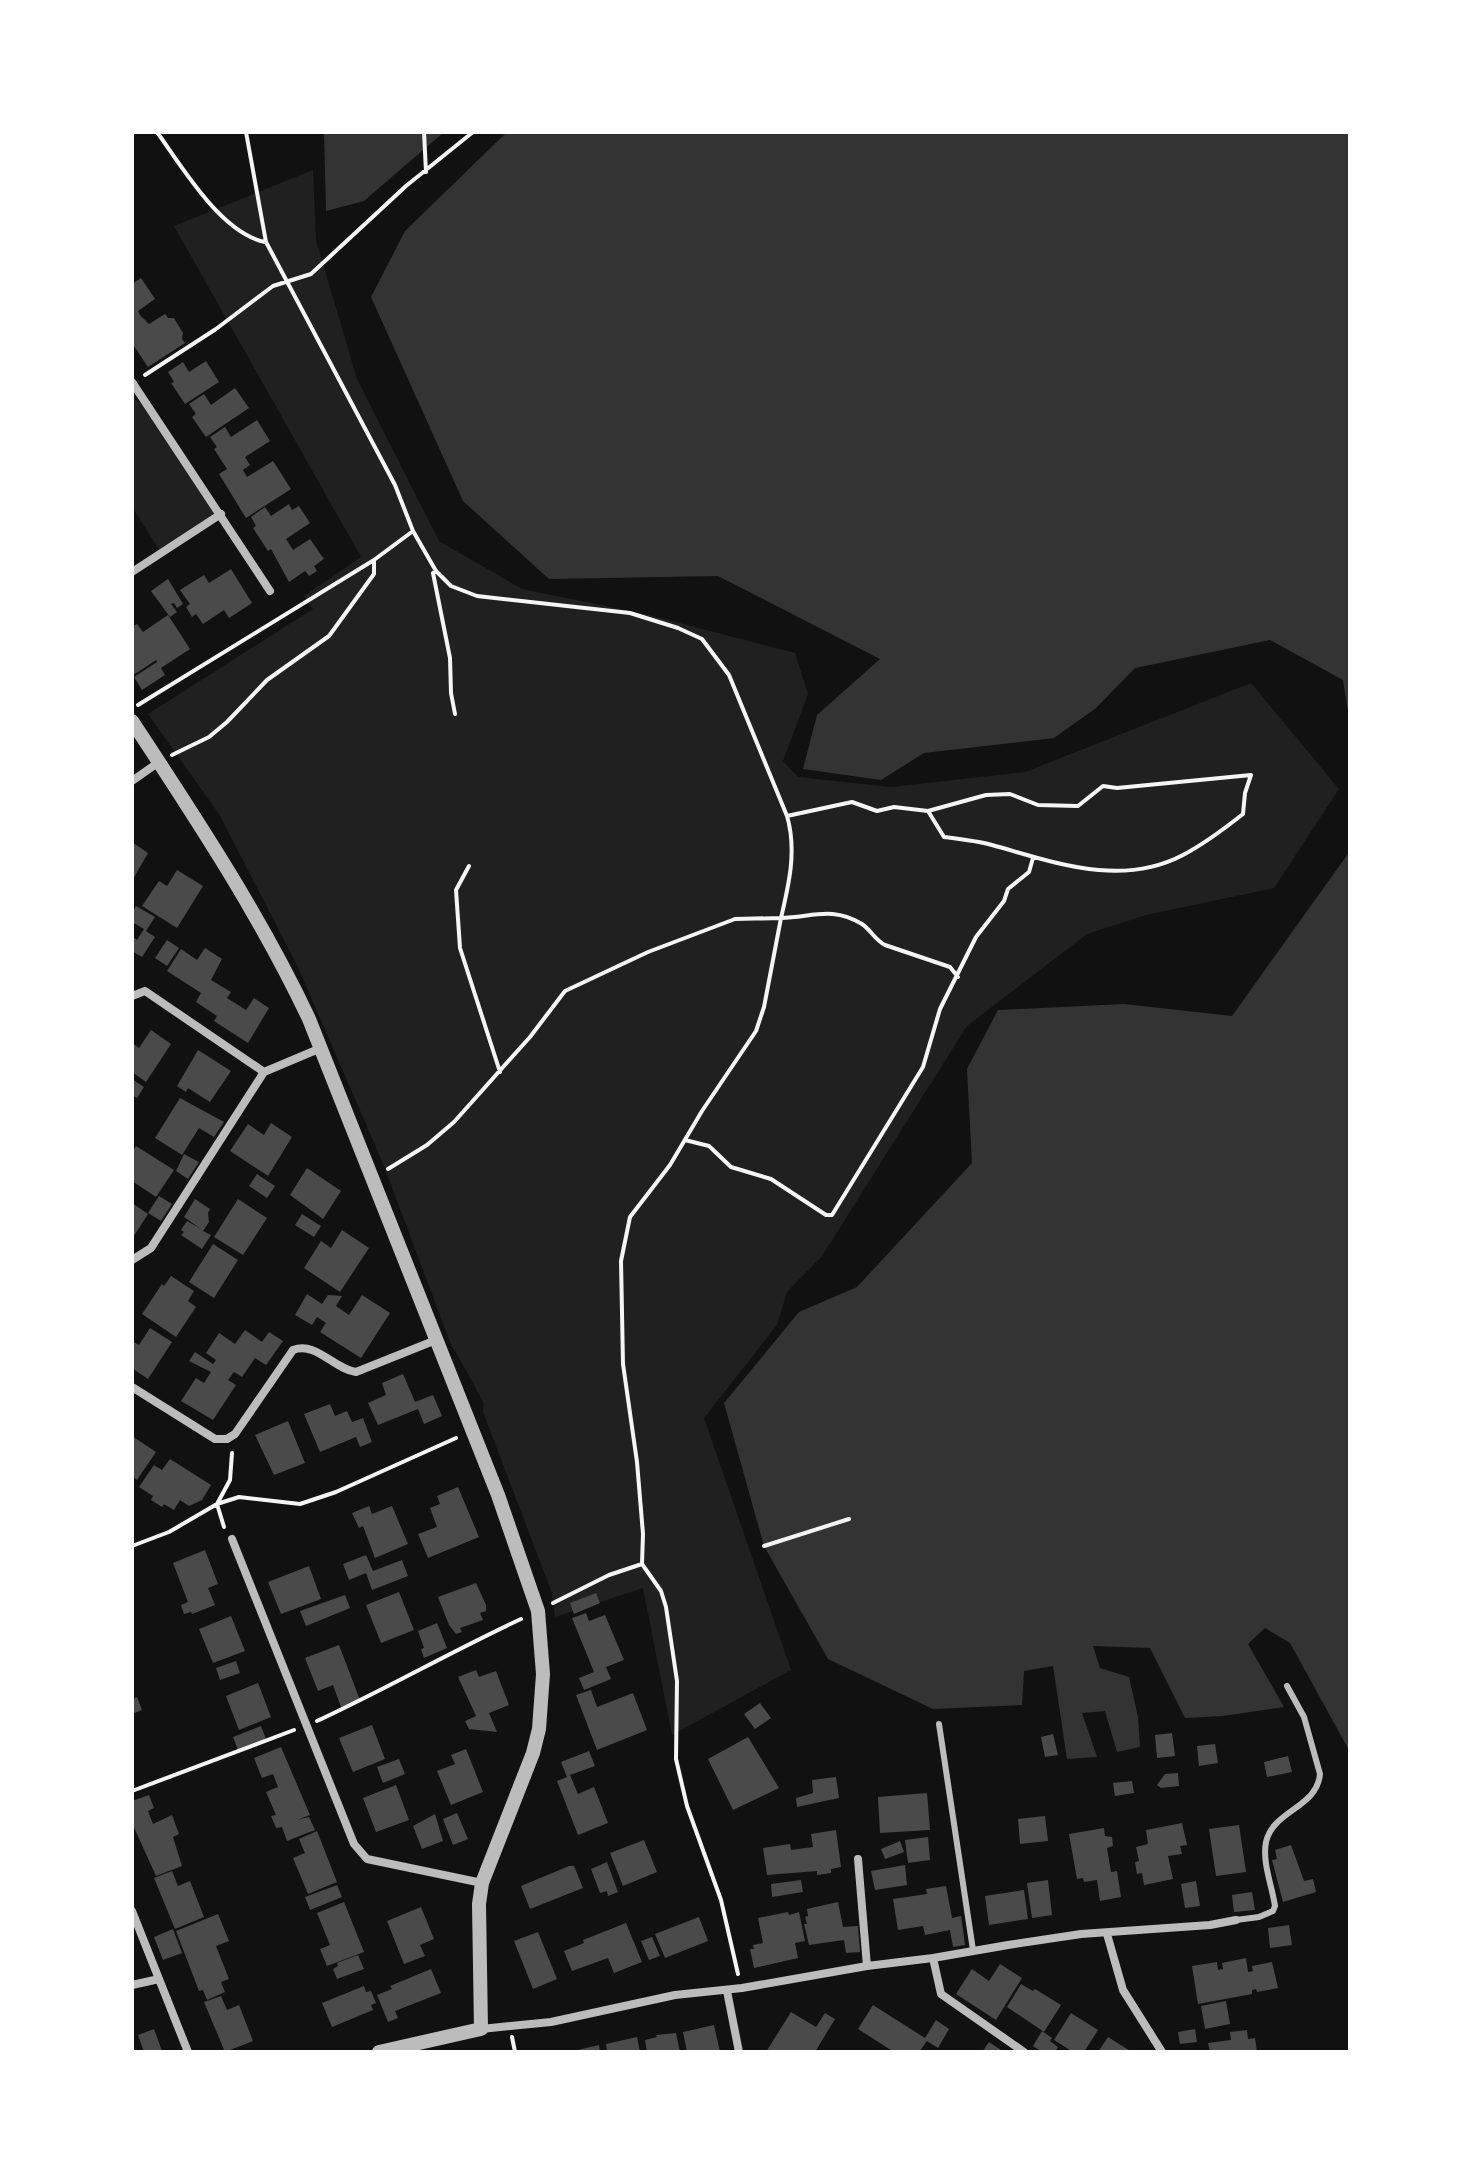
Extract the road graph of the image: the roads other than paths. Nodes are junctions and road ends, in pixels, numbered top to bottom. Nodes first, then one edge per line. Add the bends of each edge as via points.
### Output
1 (136, 380) edge
2 (221, 514) junction
3 (132, 572) edge
4 (270, 591) dead end
5 (132, 721) edge
6 (159, 762) junction
7 (132, 781) edge
8 (132, 996) edge
9 (321, 1048) junction
10 (264, 1072) junction
11 (132, 1260) edge
12 (436, 1340) junction
13 (132, 1387) edge
14 (232, 1539) road end
15 (1287, 1686) dead end
16 (939, 1724) dead end
17 (858, 1859) dead end
18 (482, 1883) junction
19 (132, 1911) edge
20 (1236, 1920) joint
21 (1107, 1934) junction
22 (973, 1950) junction
23 (933, 1958) junction
24 (867, 1966) junction
25 (159, 1979) junction
26 (132, 1985) edge
27 (727, 1991) junction
28 (481, 2029) junction
29 (188, 2052) edge
30 (379, 2052) edge
31 (739, 2052) edge
32 (1024, 2052) edge
33 (1162, 2052) edge

1 - 2 street
2 - 3 street
2 - 4 street
5 - 6 street
6 - 7 street
6 - 9 street via 288,975
8 - 10 street via 145,991
9 - 10 street
9 - 12 street
10 - 11 street via 151,1248
12 - 13 street via 356,1372 309,1348 293,1350 241,1427 227,1439 215,1439
12 - 18 street via 538,1611 543,1674 539,1729
14 - 18 street via 354,1844 367,1859
15 - 20 lane via 1304,1717 1319,1784 1267,1839 1273,1911
16 - 22 lane
17 - 24 street
18 - 28 street
19 - 25 street
20 - 21 street
21 - 22 street
21 - 33 street via 1123,1990
22 - 23 street
23 - 24 street
23 - 32 street via 941,1994
24 - 27 street
25 - 26 street
25 - 29 street
27 - 28 street
27 - 31 street
28 - 30 street

